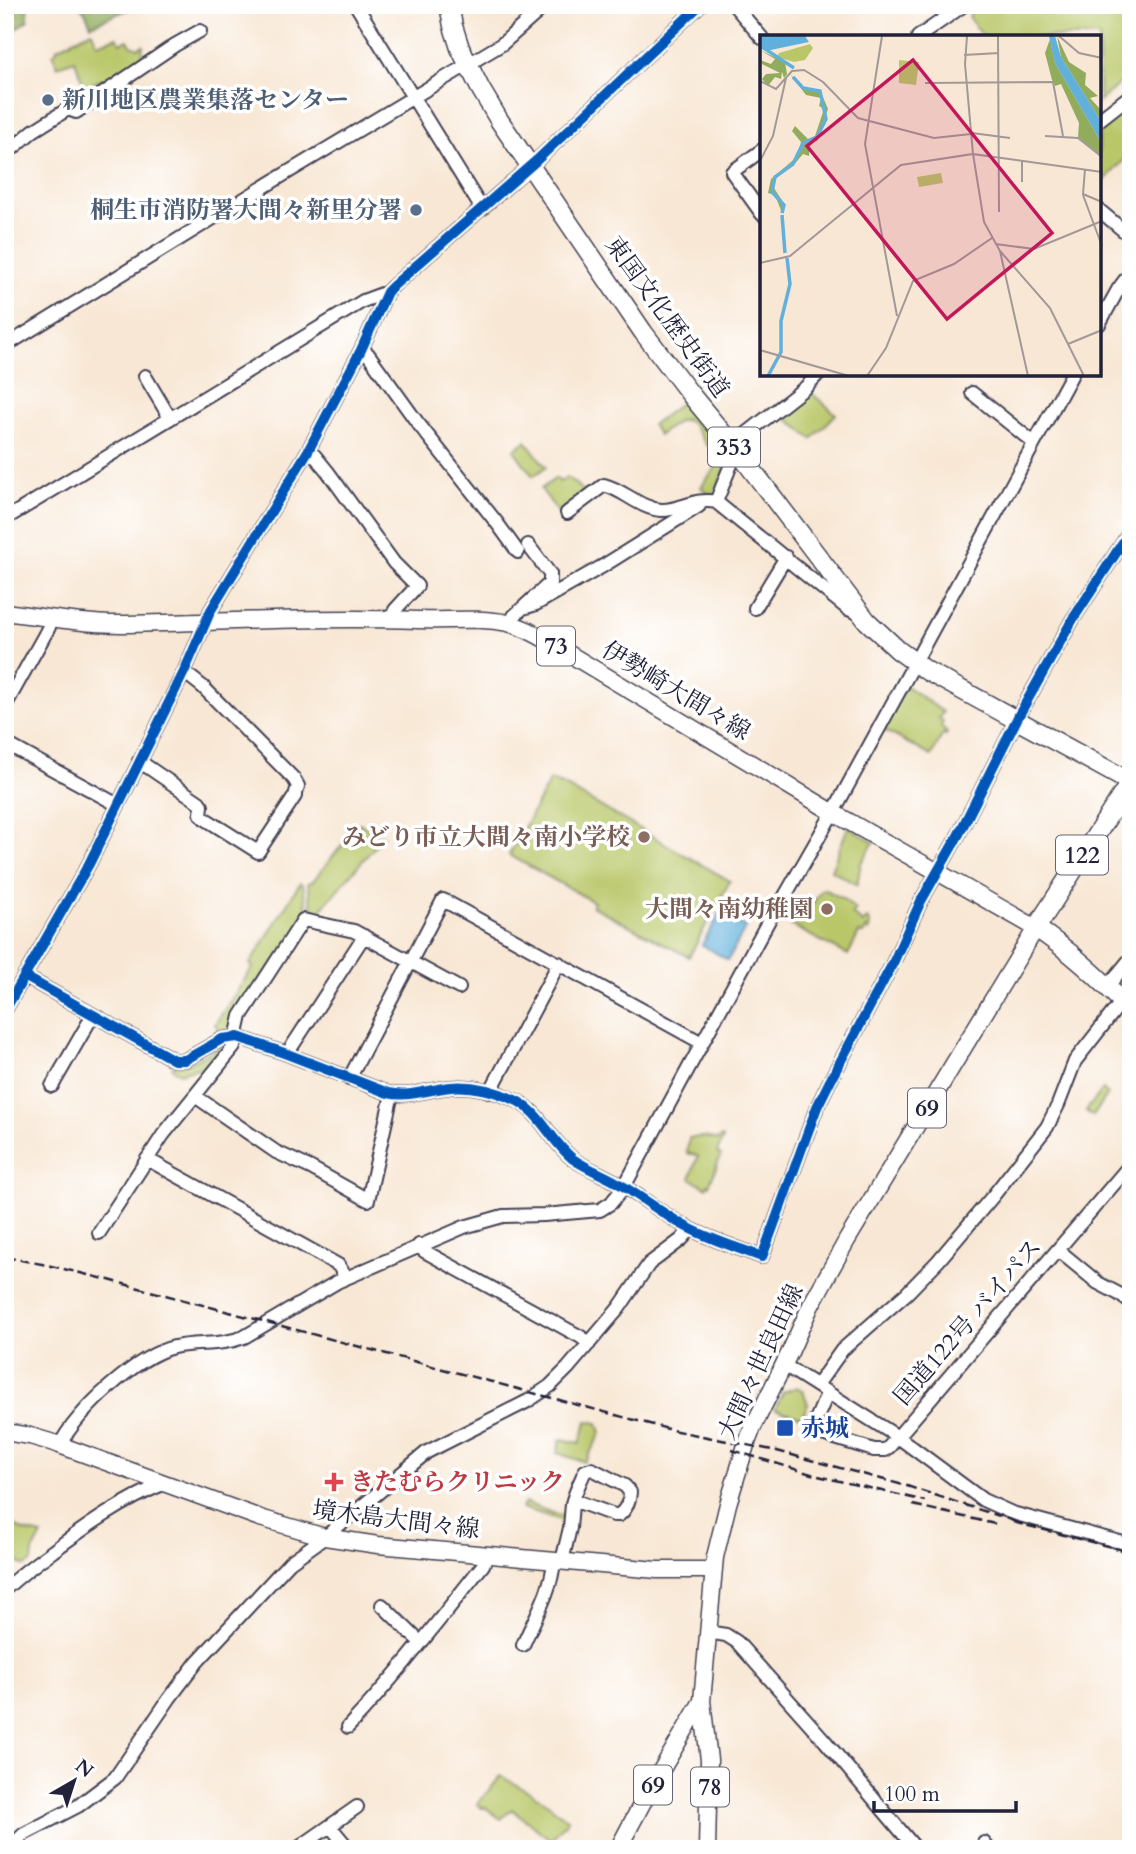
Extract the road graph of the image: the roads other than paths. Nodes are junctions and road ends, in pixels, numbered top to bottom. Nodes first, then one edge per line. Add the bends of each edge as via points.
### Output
1 (356, 5) edge
2 (449, 5) edge
3 (546, 5) edge
4 (700, 5) edge
5 (734, 5) edge
6 (964, 5) edge
7 (200, 31) dead end
8 (921, 35) edge
9 (760, 37) edge
10 (467, 64) junction
11 (1131, 95) edge
12 (412, 98) junction
13 (1101, 118) edge
14 (760, 151) edge
15 (5, 155) edge
16 (531, 165) junction
17 (482, 209) junction
18 (1101, 212) edge
19 (760, 213) edge
20 (1131, 237) edge
21 (1131, 272) edge
22 (387, 292) junction
23 (1101, 320) edge
24 (5, 346) edge
25 (362, 350) junction
26 (145, 376) dead end
27 (816, 376) edge
28 (1071, 376) edge
29 (972, 393) dead end
30 (170, 418) junction
31 (1034, 443) junction
32 (736, 450) junction
33 (307, 451) junction
34 (710, 501) junction
35 (567, 513) dead end
36 (5, 519) edge
37 (1131, 530) edge
38 (786, 557) junction
39 (523, 608) junction
40 (755, 608) dead end
41 (5, 612) edge
42 (861, 614) junction
43 (50, 618) junction
44 (391, 620) junction
45 (206, 621) junction
46 (511, 624) junction
47 (914, 663) junction
48 (184, 672) junction
49 (5, 706) edge
50 (1016, 721) junction
51 (5, 743) edge
52 (139, 761) junction
53 (1130, 782) edge
54 (118, 805) junction
55 (833, 812) junction
56 (937, 872) junction
57 (1036, 928) junction
58 (364, 936) junction
59 (1131, 958) edge
60 (410, 961) junction
61 (559, 963) junction
62 (24, 976) junction
63 (1108, 986) junction
64 (458, 988) dead end
65 (1126, 1006) edge
66 (5, 1010) edge
67 (93, 1015) junction
68 (238, 1037) junction
69 (702, 1043) junction
70 (288, 1054) junction
71 (349, 1079) junction
72 (52, 1086) dead end
73 (490, 1092) junction
74 (392, 1094) junction
75 (195, 1096) junction
76 (147, 1159) junction
77 (1131, 1164) edge
78 (624, 1187) junction
79 (691, 1229) junction
80 (99, 1233) dead end
81 (419, 1245) junction
82 (1058, 1250) junction
83 (346, 1277) junction
84 (1131, 1303) edge
85 (589, 1344) junction
86 (784, 1365) junction
87 (817, 1385) junction
88 (828, 1392) junction
89 (5, 1433) edge
90 (898, 1437) junction
91 (60, 1445) junction
92 (165, 1483) junction
93 (573, 1500) junction
94 (325, 1537) junction
95 (1131, 1545) edge
96 (487, 1555) junction
97 (558, 1561) junction
98 (713, 1570) junction
99 (5, 1589) edge
100 (382, 1605) dead end
101 (707, 1632) junction
102 (421, 1643) junction
103 (523, 1645) dead end
104 (702, 1701) junction
105 (348, 1727) dead end
106 (357, 1807) dead end
107 (330, 1826) junction
108 (8, 1849) edge
109 (297, 1849) edge
110 (348, 1849) edge
111 (618, 1849) edge
112 (707, 1849) edge
113 (916, 1849) edge

1 - 12 street
2 - 10 highway, 東国文化歴史街道 / 353
3 - 10 street via 502,44
4 - 16 street
5 - 9 street
6 - 8 street
7 - 15 street via 76,112 68,109 33,131
10 - 12 street
10 - 16 highway, 東国文化歴史街道 / 353
11 - 13 street
12 - 17 street
12 - 24 street
14 - 19 street via 732,172
16 - 17 street
16 - 32 highway, 東国文化歴史街道 / 353 via 643,332
17 - 22 street
18 - 20 street
21 - 23 street
22 - 25 street
22 - 30 street via 363,301
25 - 33 street
25 - 39 street via 497,523 550,574 549,585
26 - 30 street
27 - 32 street
28 - 31 street
29 - 31 street
30 - 36 street
31 - 47 street
32 - 34 street
32 - 42 highway, 東国文化歴史街道 / 353
33 - 44 street via 417,586
33 - 45 street
34 - 35 street via 654,509 604,485
34 - 38 street
34 - 39 street
37 - 50 street via 1069,626
38 - 40 street
38 - 42 street via 848,609
39 - 46 street
41 - 43 main road, 伊勢崎大間々線 / 73
42 - 47 highway, 東国文化歴史街道 / 353
43 - 45 main road, 伊勢崎大間々線 / 73 via 119,624
43 - 49 street
44 - 45 main road, 伊勢崎大間々線 / 73
44 - 46 main road, 伊勢崎大間々線 / 73
45 - 48 street
46 - 55 main road, 伊勢崎大間々線 / 73 via 551,643
47 - 50 highway, 東国文化歴史街道 / 353
47 - 55 street
48 - 52 street
48 - 52 street via 294,779 298,786 295,796 258,852 204,818 200,802
50 - 53 highway, 東国文化歴史街道 / 353
50 - 56 street
51 - 54 street
52 - 54 street
53 - 57 highway, 東国文化歴史街道 / 122
54 - 62 street
55 - 56 main road, 伊勢崎大間々線 / 73
55 - 69 street
56 - 57 main road, 伊勢崎大間々線 / 73
56 - 79 street via 817,1107 762,1256
57 - 63 highway
57 - 86 main road, 大間々世良田線 / 69 via 843,1247
58 - 60 street
58 - 68 street via 303,920 242,1016
58 - 70 street
59 - 63 street
60 - 61 street via 443,900
60 - 64 street
60 - 71 street
61 - 69 street
61 - 73 street
62 - 66 street
62 - 67 street
63 - 65 highway
65 - 87 street via 1075,1060 1047,1127 993,1196 915,1285 842,1350
67 - 68 street via 178,1061 222,1039
67 - 72 street
68 - 70 street
68 - 75 street
69 - 78 street
70 - 71 street
71 - 74 street
73 - 74 street via 454,1087
73 - 78 street via 522,1104 565,1152
74 - 75 street via 368,1200 276,1152
75 - 76 street
76 - 80 street
76 - 83 street via 338,1265
77 - 82 street, 国道122号 バイパス
78 - 79 street
78 - 81 street via 600,1210 503,1216
79 - 85 street via 649,1264
81 - 83 street
81 - 85 street
82 - 84 street
82 - 90 street, 国道122号 バイパス
83 - 91 street via 244,1337 172,1347 151,1357 104,1391
85 - 94 street via 550,1387 427,1452
86 - 87 street, 国道122号 バイパス
86 - 98 main road, 大間々世良田線 / 69 via 748,1438
87 - 88 street, 国道122号 バイパス
88 - 90 street, 国道122号 バイパス
88 - 90 street via 814,1426 819,1433 880,1451
89 - 91 main road, 境木島大間々線
90 - 95 street via 983,1500 1012,1513
91 - 92 main road, 境木島大間々線
92 - 94 main road, 境木島大間々線
92 - 99 street via 103,1515
93 - 93 street via 585,1471 591,1469 630,1492 619,1516
93 - 97 street via 570,1528
94 - 96 main road, 境木島大間々線
94 - 108 street via 290,1562 197,1662 112,1780 78,1806 24,1833
96 - 97 main road, 境木島大間々線
96 - 102 street
97 - 98 main road, 境木島大間々線
97 - 103 street
98 - 101 main road, 大間々世良田線 / 69
100 - 102 street
101 - 104 main road, 大間々世良田線 / 69
101 - 113 street via 737,1642
102 - 105 street
104 - 111 main road, 大間々世良田線 / 69
104 - 112 main road, 78 via 709,1760
106 - 107 street
107 - 109 street
107 - 110 street

